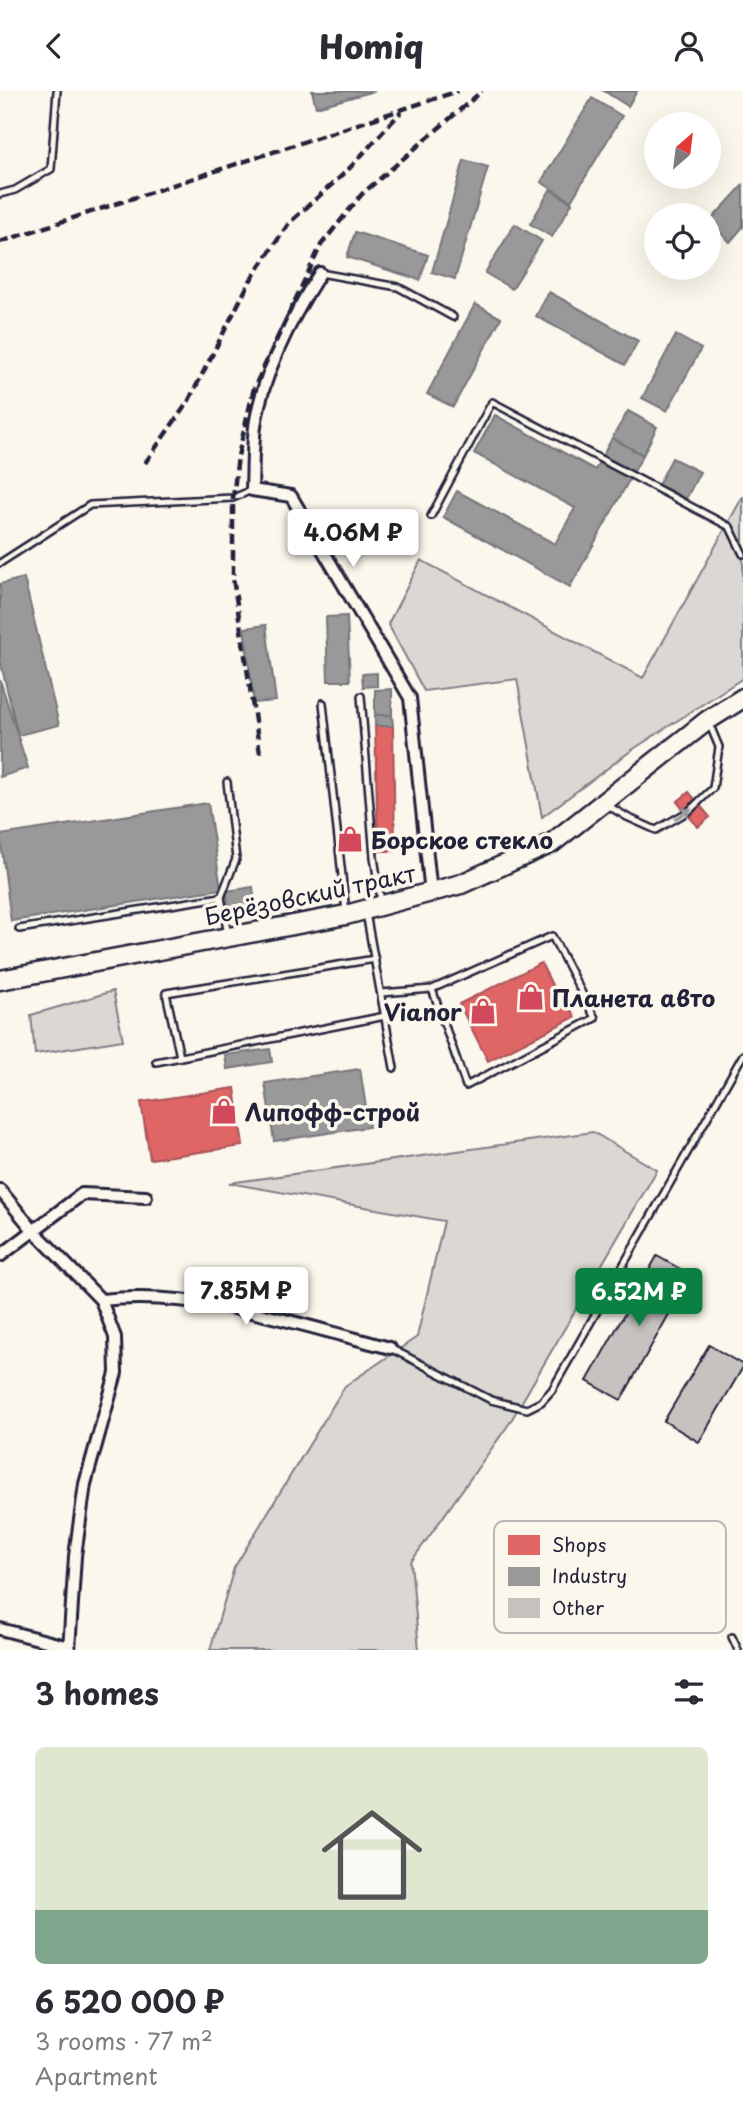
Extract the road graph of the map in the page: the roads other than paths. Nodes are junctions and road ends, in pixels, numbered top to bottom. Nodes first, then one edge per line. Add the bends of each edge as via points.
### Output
1 (57, 91) edge
2 (0, 194) edge
3 (320, 273) joint
4 (453, 317) dead end
5 (252, 490) junction
6 (431, 516) dead end
7 (743, 554) edge
8 (0, 563) edge
9 (361, 696) dead end
10 (743, 698) edge
11 (323, 703) dead end
12 (708, 720) junction
13 (227, 782) dead end
14 (601, 802) junction
15 (431, 893) junction
16 (221, 897) junction
17 (374, 908) junction
18 (346, 915) junction
19 (19, 929) dead end
20 (229, 938) junction
21 (375, 959) junction
22 (0, 980) edge
23 (432, 989) junction
24 (381, 993) junction
25 (385, 1016) junction
26 (743, 1055) edge
27 (180, 1057) junction
28 (156, 1062) dead end
29 (394, 1068) dead end
30 (0, 1190) edge
31 (146, 1197) dead end
32 (33, 1230) junction
33 (0, 1256) edge
34 (101, 1300) junction
35 (390, 1348) joint
36 (0, 1629) edge
37 (732, 1637) dead end
38 (69, 1649) edge
39 (738, 1650) edge

1 - 2 lane via 51,169
3 - 4 lane via 398,287
3 - 5 street via 273,363 256,421
5 - 8 lane via 233,498 90,505
5 - 15 street via 291,496 410,698
6 - 7 lane via 492,402 730,527
9 - 17 lane
10 - 12 main road, Берёзовский тракт
11 - 18 lane
12 - 14 main road, Берёзовский тракт
14 -> 12 lane via 656,829 689,811 713,788 719,747
13 - 16 lane via 236,859
14 - 15 main road, Берёзовский тракт via 552,842
15 - 17 main road, Берёзовский тракт
16 - 19 lane
16 - 20 lane
17 - 18 main road, Берёзовский тракт
17 - 21 lane
18 - 20 main road, Берёзовский тракт
20 - 22 main road, Берёзовский тракт
21 - 24 lane
21 - 27 lane via 166,993
23 - 23 lane via 552,936 595,1018 466,1086
23 - 24 lane
24 - 25 lane
25 - 27 lane
25 - 29 lane
26 - 35 lane via 541,1402 527,1409 491,1400
27 - 28 lane
30 - 32 street
31 - 32 street via 82,1194
32 - 33 street
32 - 34 street
34 - 35 street via 133,1297 218,1304
34 - 38 street via 115,1337 116,1373 85,1484
36 - 38 street
37 - 39 lane

